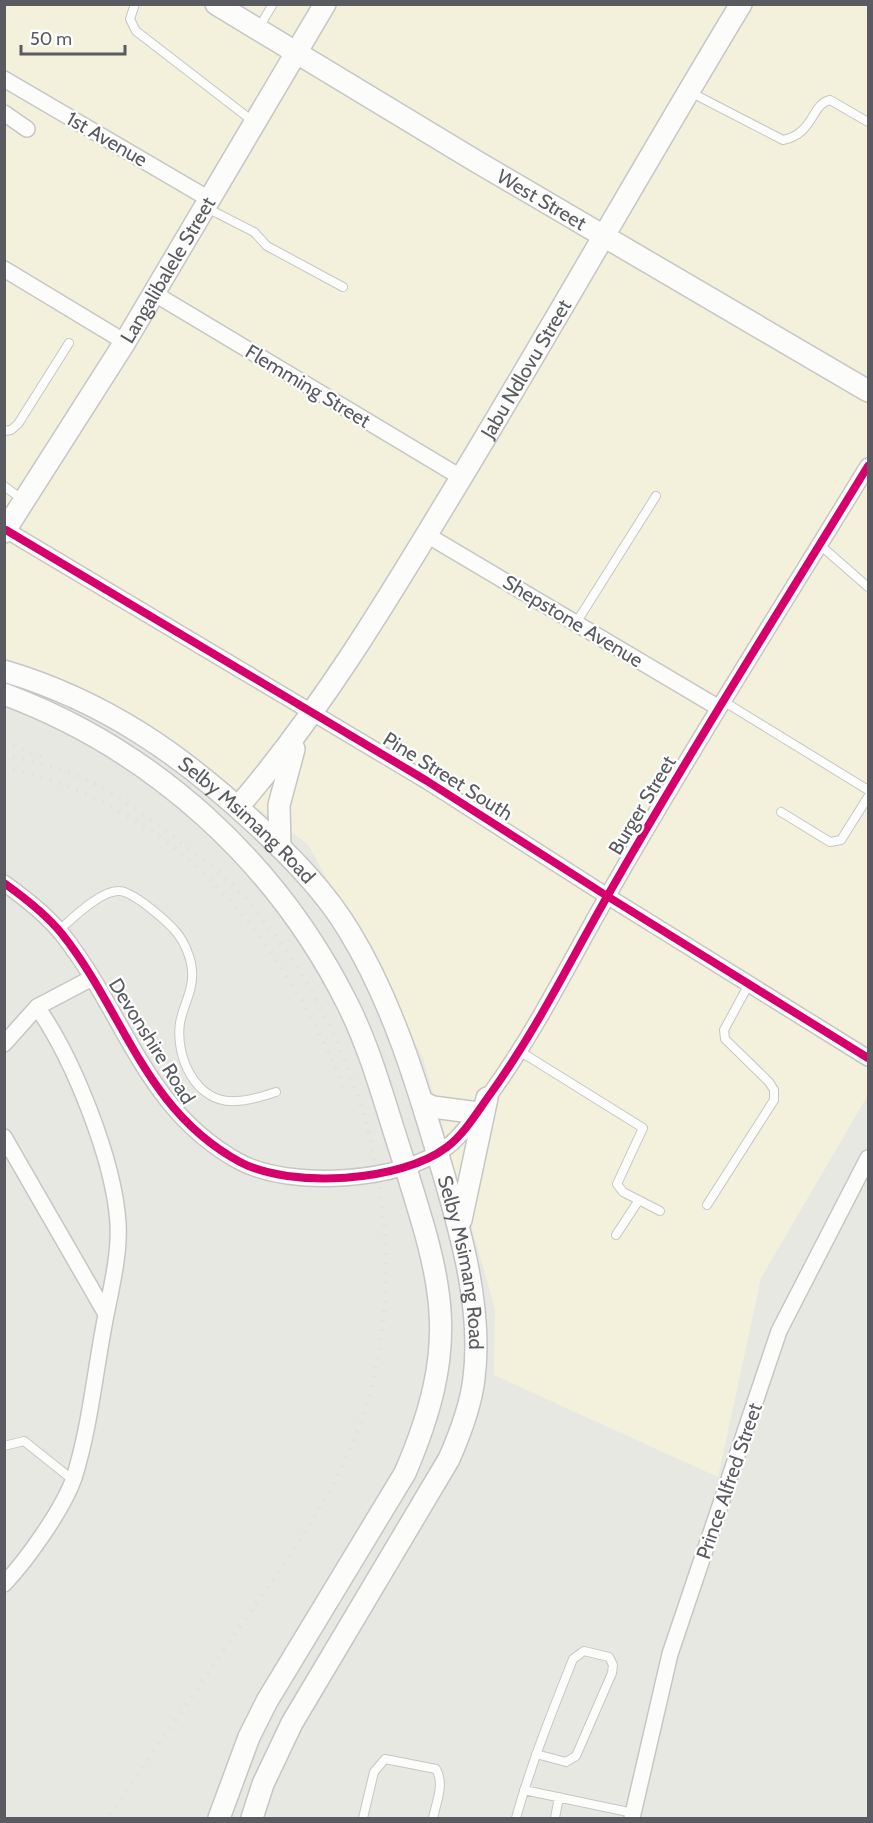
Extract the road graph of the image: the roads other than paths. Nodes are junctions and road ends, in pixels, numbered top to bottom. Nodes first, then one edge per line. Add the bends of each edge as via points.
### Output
1 (135, 4) edge
2 (216, 4) edge
3 (273, 4) edge
4 (325, 4) edge
5 (741, 4) edge
6 (258, 29) junction
7 (296, 52) junction
8 (4, 79) edge
9 (689, 92) junction
10 (4, 113) edge
11 (868, 122) edge
12 (254, 123) junction
13 (27, 129) dead end
14 (206, 202) junction
15 (606, 236) junction
16 (4, 269) edge
17 (343, 287) dead end
18 (155, 294) junction
19 (125, 342) junction
20 (69, 343) dead end
21 (868, 391) edge
22 (4, 431) edge
23 (868, 466) edge
24 (462, 478) junction
25 (4, 486) edge
26 (656, 496) dead end
27 (25, 501) junction
28 (5, 531) edge
29 (427, 534) junction
30 (820, 545) junction
31 (868, 587) edge
32 (576, 623) junction
33 (4, 671) edge
34 (4, 693) edge
35 (721, 705) junction
36 (307, 720) junction
37 (868, 790) edge
38 (868, 797) edge
39 (238, 807) junction
40 (781, 812) dead end
41 (280, 847) junction
42 (4, 883) edge
43 (607, 896) junction
44 (59, 930) junction
45 (92, 978) junction
46 (749, 984) junction
47 (38, 1007) junction
48 (4, 1044) edge
49 (521, 1052) junction
50 (868, 1058) edge
51 (276, 1092) dead end
52 (422, 1102) junction
53 (482, 1106) junction
54 (4, 1137) edge
55 (438, 1154) junction
56 (868, 1158) edge
57 (405, 1166) junction
58 (639, 1200) junction
59 (707, 1205) dead end
60 (660, 1211) dead end
61 (459, 1234) junction
62 (616, 1235) dead end
63 (106, 1314) junction
64 (4, 1446) edge
65 (73, 1480) junction
66 (4, 1584) edge
67 (536, 1755) junction
68 (524, 1790) junction
69 (559, 1797) junction
70 (633, 1816) edge
71 (219, 1818) edge
72 (252, 1818) edge
73 (363, 1818) edge
74 (433, 1818) edge
75 (516, 1818) edge
76 (555, 1818) edge

1 - 12 lane via 130,19 136,31
2 - 6 main road, West Street
3 - 6 lane
4 - 7 main road, Langalibalele Street
5 - 9 main road, Jabu Ndlovu Street
6 - 7 main road, West Street
7 - 12 main road, Langalibalele Street
7 - 15 main road, West Street
8 - 14 street, 1st Avenue
9 - 11 lane via 783,140 805,130 825,101 835,101
9 - 15 main road, Jabu Ndlovu Street
10 - 13 street
12 - 14 main road, Langalibalele Street
14 - 17 lane via 254,232 267,246
14 - 18 main road, Langalibalele Street
15 - 21 main road, West Street
15 - 24 main road, Jabu Ndlovu Street
16 - 19 street
18 - 19 main road, Langalibalele Street
18 - 24 street, Flemming Street
19 - 27 main road, Langalibalele Street
20 - 22 lane via 18,424
23 - 30 street, Burger Street
24 - 29 main road, Jabu Ndlovu Street
25 - 27 lane
26 - 32 lane
27 - 28 main road, Langalibalele Street
28 - 36 street, Pine Street South
29 - 32 street, Shepstone Avenue
29 - 36 main road, Jabu Ndlovu Street
30 - 31 lane
30 - 35 street, Burger Street
32 - 35 street, Shepstone Avenue
33 - 39 main road, Selby Msimang Road via 106,710 156,741
34 - 57 main road, Selby Msimang Road via 86,730 130,758 224,832 255,865 309,936 349,1006
35 - 37 lane
35 - 43 street, Burger Street
36 - 39 main road, Jabu Ndlovu Street
36 - 41 main road, Jabu Ndlovu Street via 288,766 279,805
36 - 43 street, Pine Street South via 427,781
38 - 40 lane via 836,842
39 - 41 main road, Selby Msimang Road
41 - 52 main road, Selby Msimang Road via 349,931 408,1060
42 - 44 street, Devonshire Road
43 - 46 street, Pine Street South
43 - 49 street, Burger Street
44 - 45 street, Devonshire Road
44 - 51 lane via 103,894 118,891 133,895 177,933 189,955 192,982 180,1022 180,1041 188,1072 202,1091 234,1102
45 - 47 street
45 - 57 street, Devonshire Road via 161,1093 197,1134 224,1152 264,1171 312,1179 347,1178
46 - 50 street, Pine Street South
46 - 59 lane via 724,1030 725,1039 769,1082 774,1100
47 - 48 street
47 - 63 street via 56,1033 75,1076 110,1180 118,1224
49 - 53 street, Burger Street
49 - 58 lane via 644,1128 617,1184
52 - 53 main road via 433,1107
52 - 55 main road, Selby Msimang Road
53 - 55 street, Burger Street via 464,1132
53 - 61 main road via 480,1141
54 - 63 street
55 - 57 street, Devonshire Road
55 - 61 main road, Selby Msimang Road
56 - 70 street, Prince Alfred Street via 779,1332 670,1654
57 - 71 main road, Selby Msimang Road via 426,1230 442,1306 440,1364 431,1402 405,1473 267,1701
58 - 60 lane
58 - 62 lane
61 - 72 main road, Selby Msimang Road via 475,1348 474,1379 460,1432 449,1459 292,1723 263,1784
63 - 65 street via 87,1428
64 - 65 lane via 24,1442
65 - 66 street via 19,1569
67 - 67 lane via 573,1659 584,1651 609,1657 612,1673 576,1756 566,1762
67 - 68 lane
68 - 69 lane
68 - 75 lane
69 - 70 lane
69 - 76 lane
73 - 74 lane via 374,1772 385,1759 436,1769 441,1781

